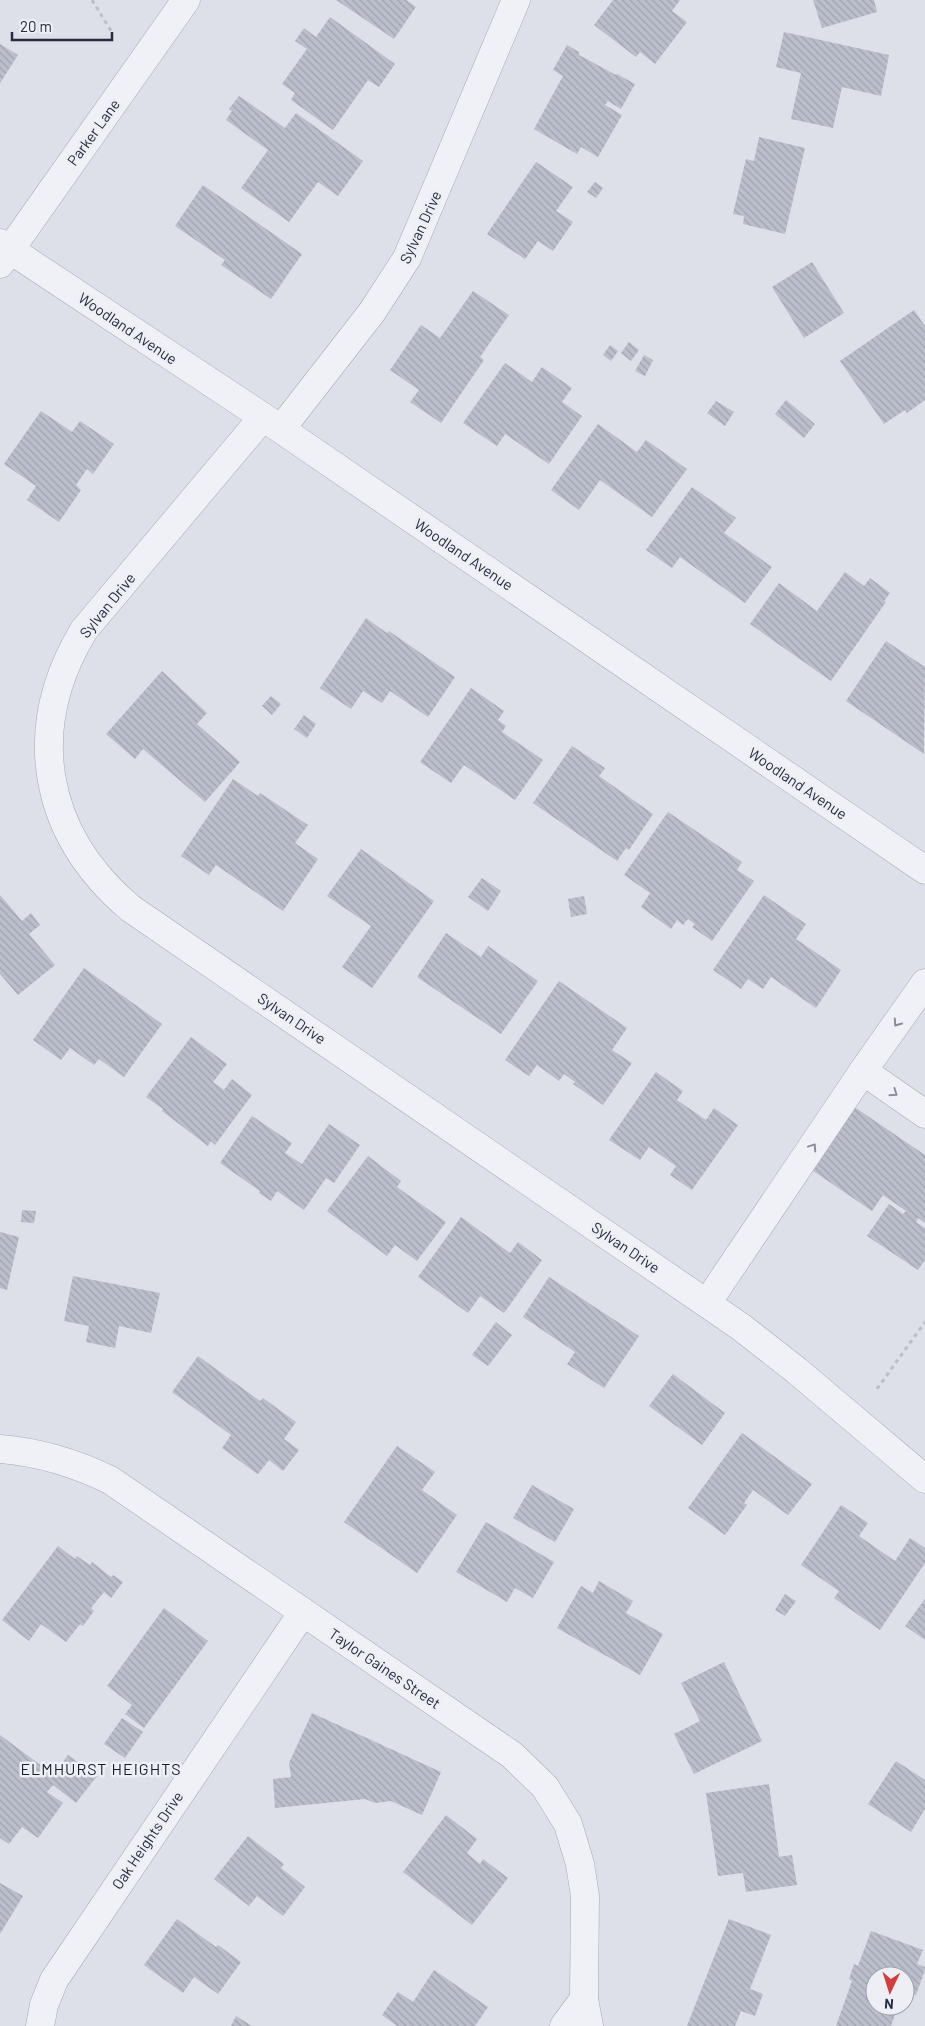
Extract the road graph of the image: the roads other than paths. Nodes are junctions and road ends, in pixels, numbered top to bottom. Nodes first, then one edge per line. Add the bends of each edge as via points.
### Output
1 (186, 0) edge
2 (516, 0) edge
3 (3, 252) edge
4 (272, 423) junction
5 (925, 870) edge
6 (925, 983) edge
7 (863, 1071) junction
8 (925, 1114) edge
9 (707, 1303) junction
10 (0, 1449) edge
11 (925, 1480) edge
12 (303, 1612) junction
13 (584, 1999) junction
14 (40, 2026) edge
15 (564, 2026) edge
16 (589, 2026) edge

1 - 3 street, Parker Lane
2 - 4 street, Sylvan Drive via 407,258 372,312
3 - 4 street, Woodland Avenue
4 - 5 street, Woodland Avenue
4 - 9 street, Sylvan Drive via 84,630 65,665 50,718 49,749 56,796 70,836 90,868 130,908
6 -> 7 street
7 -> 8 street
9 -> 7 street
9 - 11 street, Sylvan Drive via 796,1370
10 - 12 street, Taylor Gaines Street via 54,1458 110,1480
12 - 13 street, Taylor Gaines Street via 512,1754 546,1787 568,1824 580,1864 585,1896
12 - 14 street, Oak Heights Drive via 54,1980
13 - 15 street
13 - 16 street, Taylor Gaines Street

